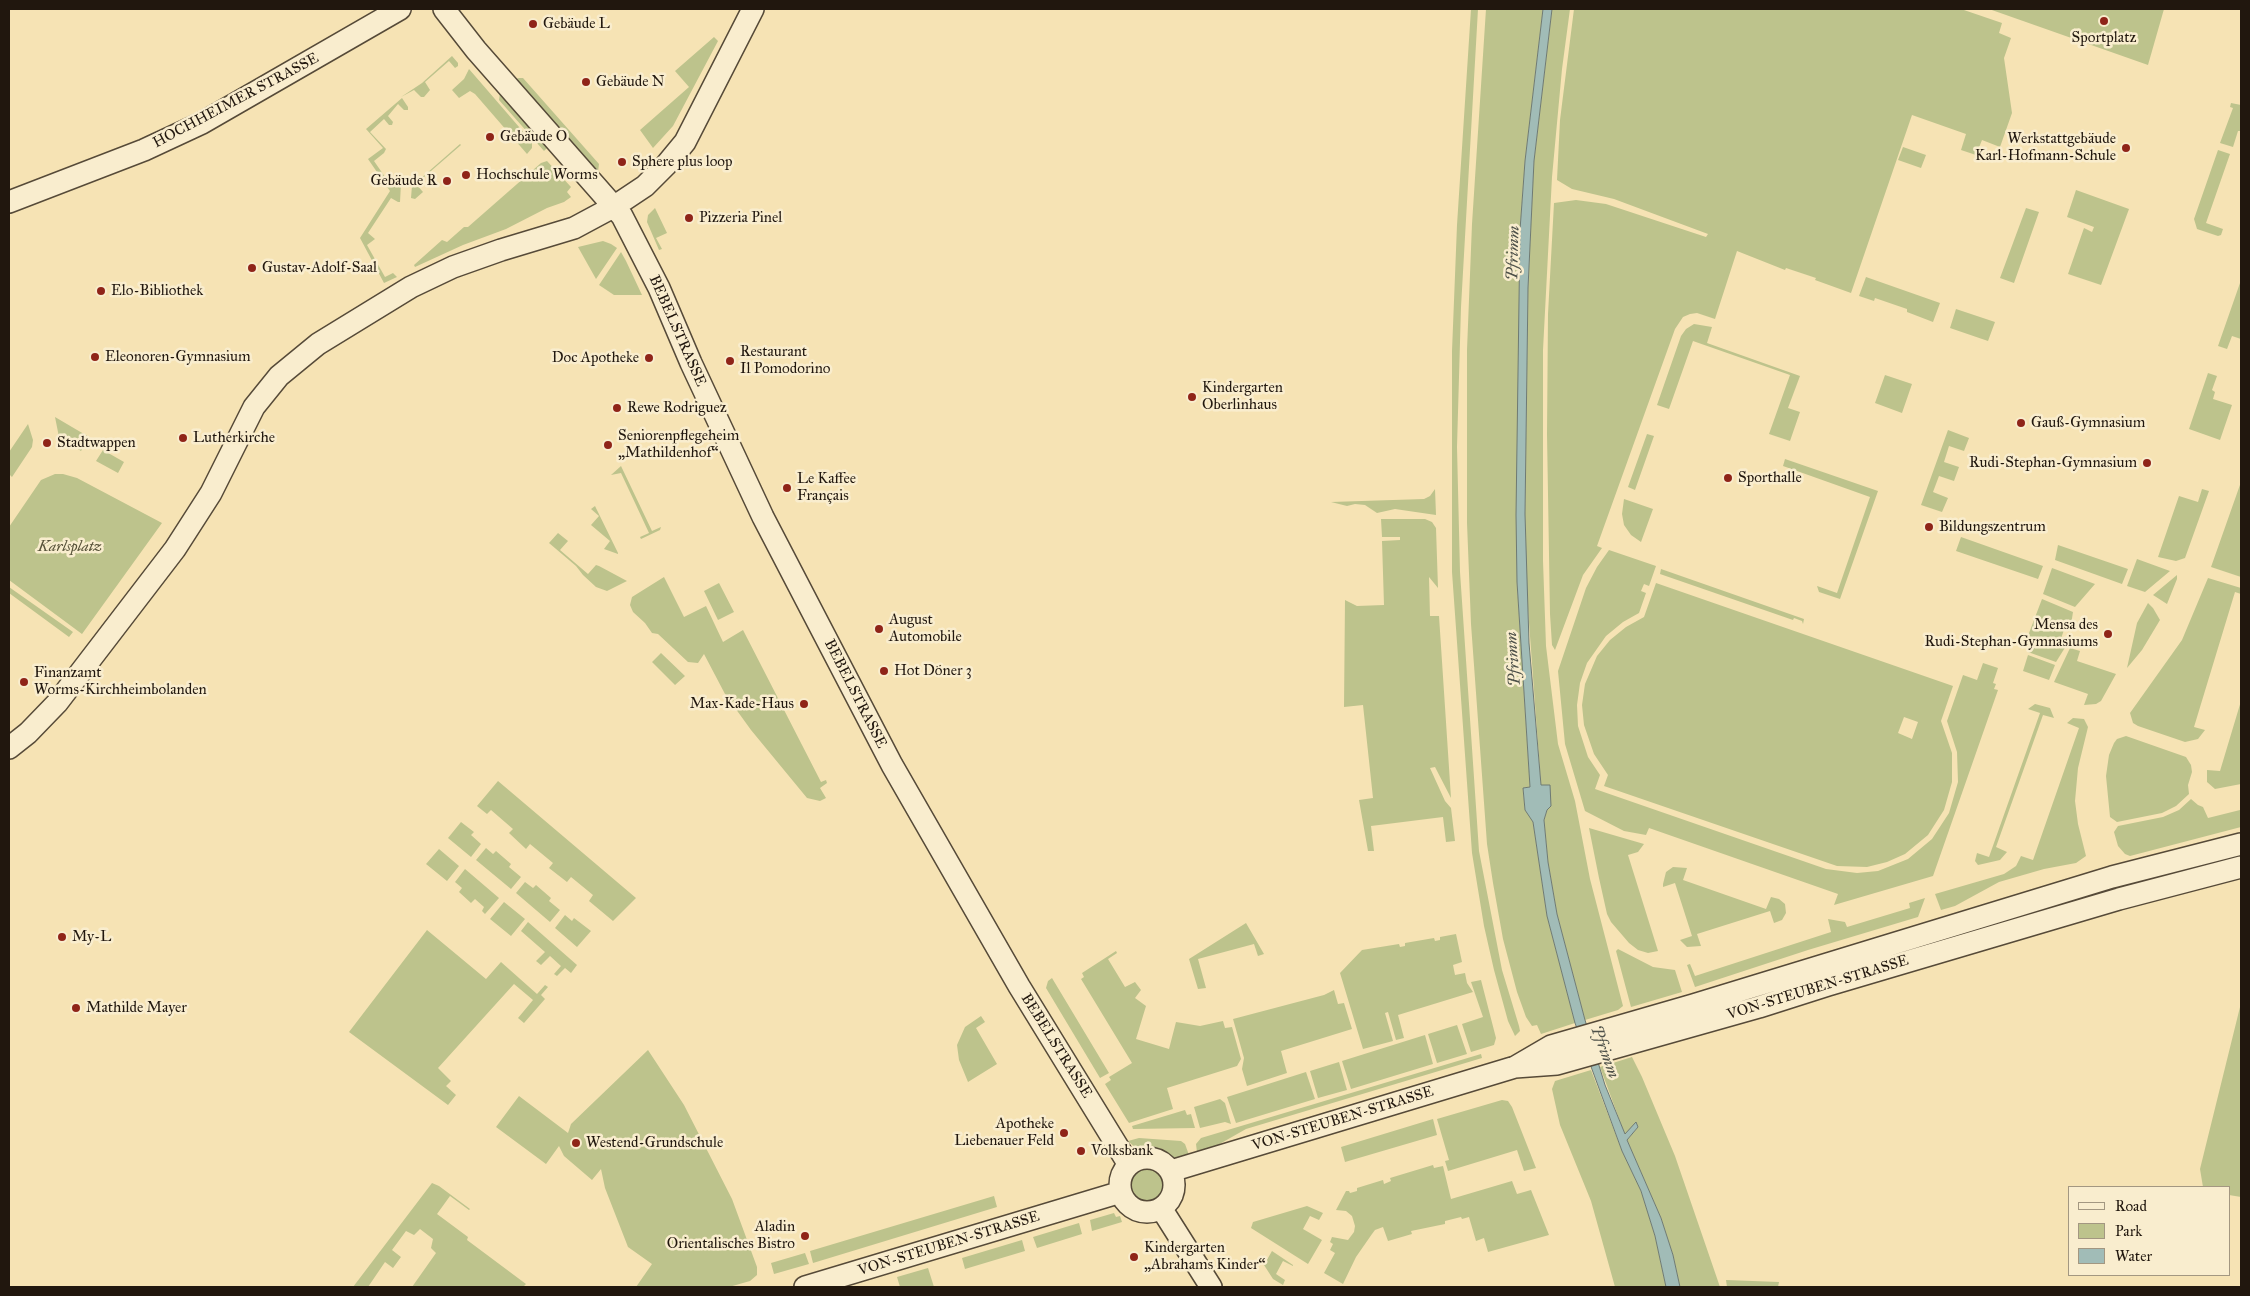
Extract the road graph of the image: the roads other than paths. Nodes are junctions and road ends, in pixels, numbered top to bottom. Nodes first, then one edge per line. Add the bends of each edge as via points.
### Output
1 (400, 9) edge
2 (444, 9) edge
3 (753, 9) edge
4 (9, 202) edge
5 (615, 206) junction
6 (9, 748) edge
7 (2241, 844) edge
8 (2241, 867) edge
9 (2112, 877) junction
10 (2119, 899) junction
11 (1631, 1033) junction
12 (1128, 1165) junction
13 (1171, 1171) junction
14 (1121, 1192) junction
15 (1161, 1208) junction
16 (805, 1287) edge
17 (1211, 1287) edge

1 - 4 street, HOCHHEIMER STRASSE via 202,123 144,150
2 - 5 street, BEBELSTRASSE via 476,50
3 - 5 street via 685,142 656,176
5 - 6 street via 574,228 453,267 411,288 318,344 279,376 254,407 203,507 158,573 57,703
5 - 12 street, BEBELSTRASSE via 659,288 690,363 763,517 892,766 1019,986
7 - 9 street, VON-STEUBEN-STRASSE
8 - 10 street, VON-STEUBEN-STRASSE
9 - 10 street
9 - 11 street, VON-STEUBEN-STRASSE
10 - 11 street, VON-STEUBEN-STRASSE via 1759,1008
11 - 13 street, VON-STEUBEN-STRASSE
12 - 13 street via 1136,1160 1152,1158
12 - 14 street via 1121,1178
13 - 15 street via 1173,1192
14 - 15 street via 1124,1200 1137,1210
14 - 16 street, VON-STEUBEN-STRASSE
15 - 17 street

